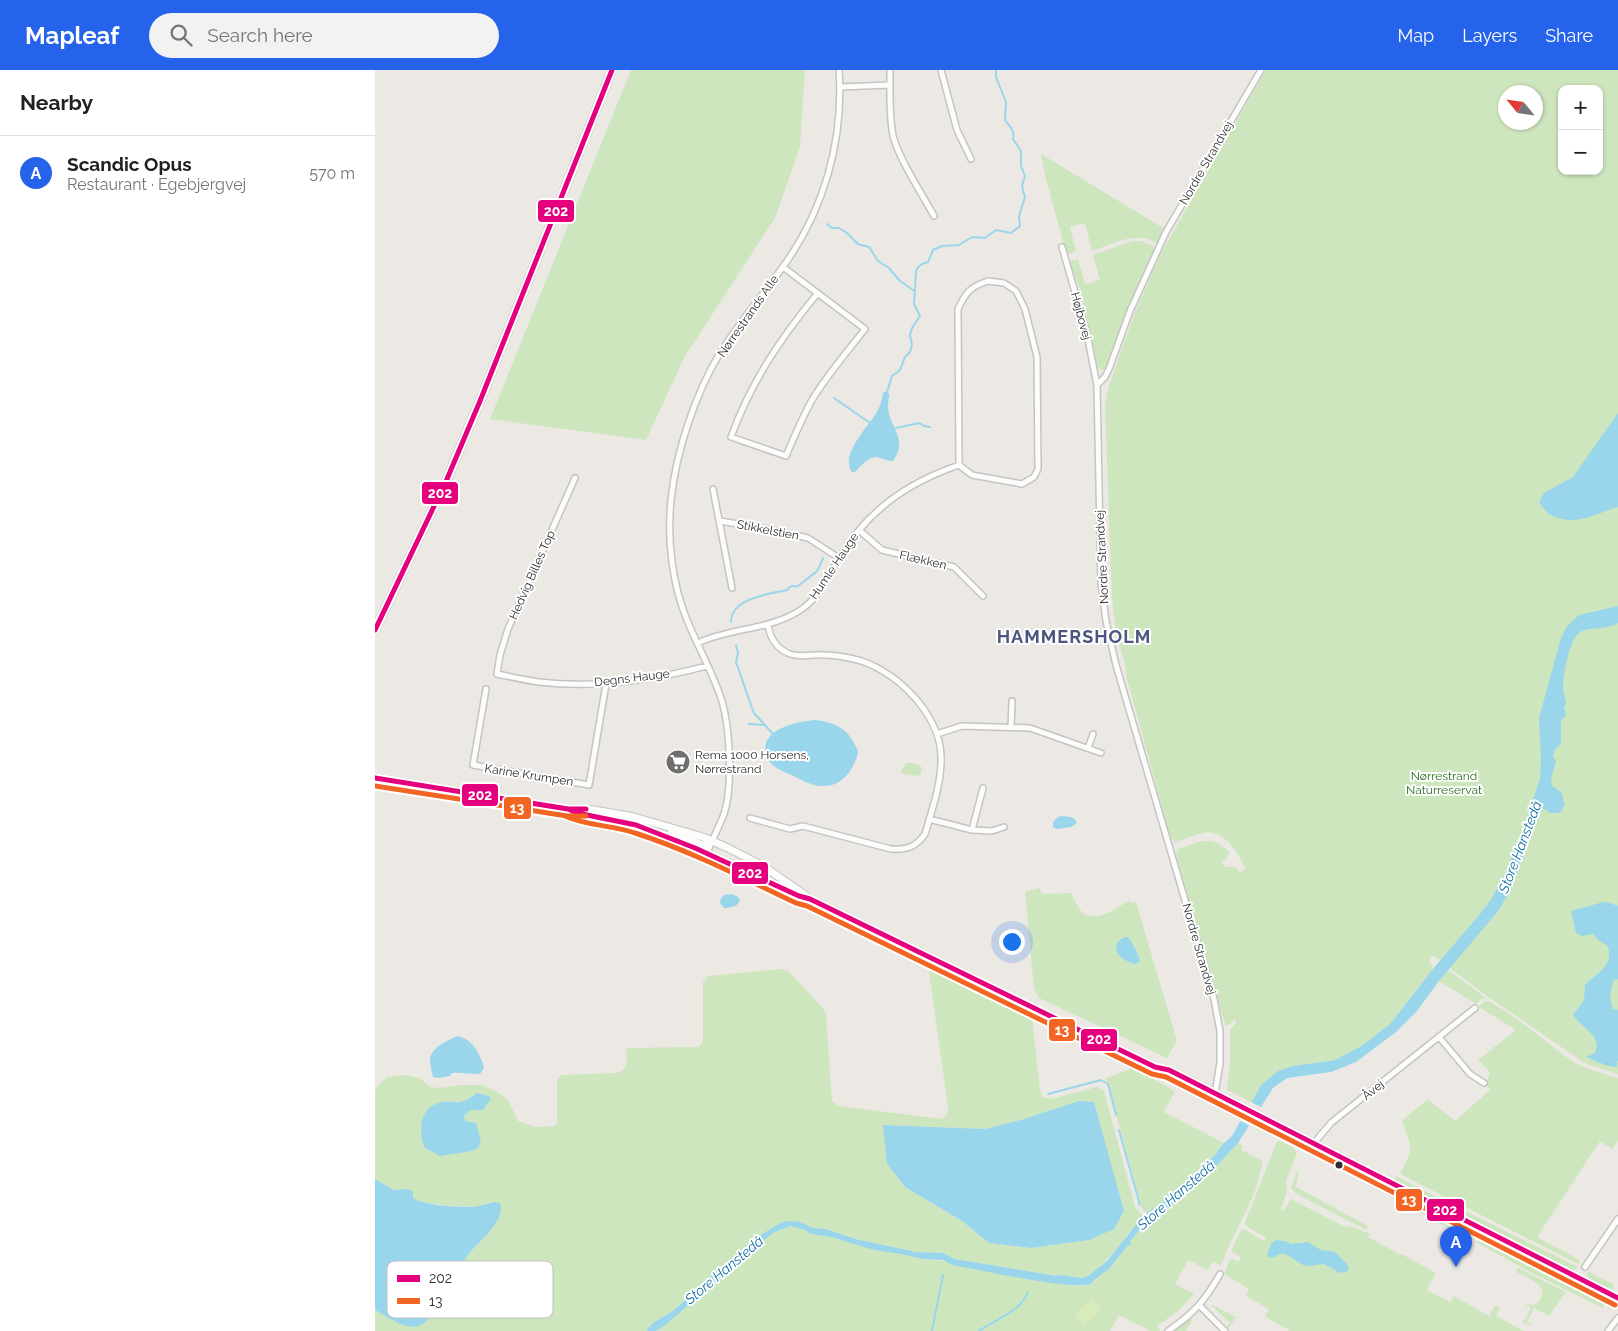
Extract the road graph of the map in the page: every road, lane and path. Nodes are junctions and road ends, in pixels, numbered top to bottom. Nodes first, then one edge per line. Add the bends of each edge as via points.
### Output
1 (612, 70) edge
2 (839, 70) edge
3 (890, 70) edge
4 (941, 70) edge
5 (1261, 70) edge
6 (890, 85) junction
7 (840, 86) junction
8 (971, 158) dead end
9 (934, 216) dead end
10 (1062, 247) dead end
11 (783, 267) junction
12 (817, 294) junction
13 (1097, 385) junction
14 (959, 465) junction
15 (575, 478) dead end
16 (713, 489) dead end
17 (720, 521) junction
18 (859, 530) junction
19 (839, 558) junction
20 (732, 588) dead end
21 (983, 596) dead end
22 (768, 625) junction
23 (376, 627) edge
24 (697, 643) junction
25 (707, 666) junction
26 (497, 674) joint
27 (606, 684) junction
28 (486, 690) dead end
29 (1012, 701) dead end
30 (1011, 727) junction
31 (937, 734) junction
32 (1093, 734) dead end
33 (1088, 748) junction
34 (1101, 752) dead end
35 (375, 776) edge
36 (983, 788) dead end
37 (568, 809) junction
38 (750, 818) dead end
39 (929, 819) junction
40 (636, 826) junction
41 (1004, 827) dead end
42 (972, 830) junction
43 (712, 841) junction
44 (707, 853) junction
45 (810, 899) junction
46 (1475, 1008) dead end
47 (1439, 1037) junction
48 (1484, 1083) dead end
49 (1214, 1096) junction
50 (1314, 1146) junction
51 (1618, 1219) edge
52 (1585, 1267) dead end
53 (1220, 1274) dead end
54 (1618, 1298) edge
55 (1618, 1305) edge
56 (1200, 1306) junction
57 (1618, 1318) edge
58 (1168, 1331) edge
59 (1225, 1331) edge
60 (1608, 1331) edge

1 - 23 main road via 447,479
2 - 7 street, Nørrestrands Alle
3 - 6 street
4 - 8 street via 957,130
5 - 13 street, Nordre Strandvej via 1166,232 1130,311 1105,378
6 - 7 street
6 - 9 street via 893,137
7 - 11 street, Nørrestrands Alle via 838,126 823,192 811,222
10 - 13 street, Højbovej via 1087,334
11 - 12 street
11 - 24 street, Nørrestrands Alle via 719,355 687,427 679,457 671,500 670,542 677,588
12 - 12 street via 865,329 812,401 787,456 731,437 758,376
13 - 49 street, Nordre Strandvej via 1101,584 1106,621 1214,999 1221,1032
14 - 14 street via 958,309 973,286 987,281 1004,284 1016,291 1025,309 1037,357 1038,469 1033,477 1021,484 971,475
14 - 18 street, Humle Hauge via 903,490 879,508
15 - 26 street, Hedvig Billes Top via 508,629
16 - 17 street, Stikkelstien
17 - 19 street, Stikkelstien via 808,538
17 - 20 street, Stikkelstien
18 - 19 street, Humle Hauge
18 - 21 street, Flækken via 882,550 953,567
19 - 22 street, Humle Hauge via 813,600 789,617
22 - 24 street, Humle Hauge
22 - 31 street via 777,646 789,654 825,654 856,659 876,667 908,689
24 - 25 street, Nørrestrands Alle
25 - 27 street, Degns Hauge
25 - 43 street, Nørrestrands Alle via 722,702 729,769 724,813
26 - 27 street, Degns Hauge via 539,682
27 - 28 street, Karine Krumpen via 589,785 473,765
29 - 30 street
30 - 31 street via 963,726
30 - 33 street via 1030,728
31 - 39 street via 940,770
32 - 33 street
33 - 34 street
35 - 37 street
36 - 42 street
37 - 40 street
37 - 43 street via 634,817
38 - 39 street via 790,829 803,826 903,850 919,842
39 - 42 street
40 - 43 street via 703,845
40 - 44 street
41 - 42 street via 992,831
43 - 44 street, Nørrestrands Alle
43 - 45 street via 763,866
44 - 45 street
45 - 49 street via 1155,1067 1169,1070
46 - 47 street, Åvej
47 - 48 street via 1470,1074
47 - 50 street, Åvej via 1332,1122
49 - 50 street
50 - 54 street
50 - 55 street
51 - 52 street
53 - 56 street
56 - 58 street
56 - 59 street
57 - 60 street

